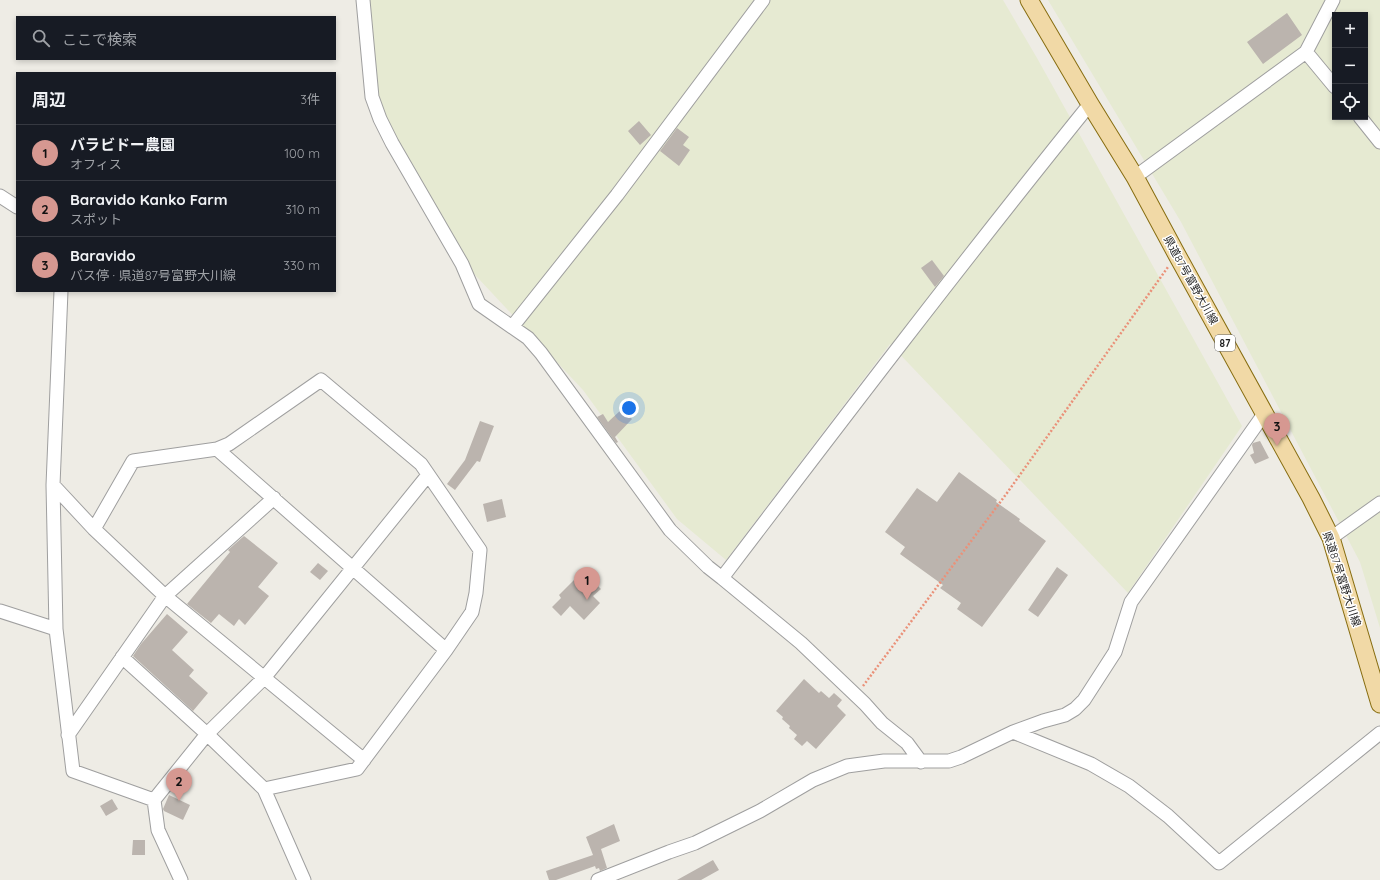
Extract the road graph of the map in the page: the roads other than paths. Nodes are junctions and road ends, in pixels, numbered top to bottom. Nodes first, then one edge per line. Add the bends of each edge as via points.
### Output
1 (362, 0) edge
2 (762, 0) edge
3 (1029, 0) edge
4 (1333, 0) edge
5 (1306, 52) junction
6 (1333, 84) edge
7 (1090, 104) junction
8 (1362, 120) edge
9 (1380, 142) edge
10 (1135, 177) junction
11 (0, 196) edge
12 (16, 207) edge
13 (61, 292) edge
14 (512, 327) junction
15 (1264, 414) junction
16 (217, 449) junction
17 (428, 475) junction
18 (53, 485) junction
19 (274, 498) junction
20 (1380, 503) edge
21 (94, 529) junction
22 (1330, 538) junction
23 (352, 567) junction
24 (722, 578) junction
25 (165, 596) junction
26 (0, 611) edge
27 (56, 629) junction
28 (446, 650) junction
29 (122, 657) junction
30 (264, 678) junction
31 (1380, 704) edge
32 (1013, 732) junction
33 (1380, 733) edge
34 (207, 734) junction
35 (68, 735) junction
36 (364, 760) junction
37 (922, 762) junction
38 (264, 789) junction
39 (154, 800) junction
40 (181, 880) edge
41 (304, 880) edge
42 (598, 880) edge

1 - 14 street via 372,98 380,119 462,264 479,304
2 - 14 street via 617,195
3 - 7 main road, 県道87号富野大川線 / 87
4 - 5 street
5 - 6 street
5 - 10 street
7 - 10 main road, 県道87号富野大川線 / 87
7 - 24 street
8 - 9 street
10 - 15 main road, 県道87号富野大川線 / 87
11 - 12 street
13 - 18 street
14 - 24 street via 528,338 541,353 670,530 708,568
15 - 22 main road, 県道87号富野大川線 / 87
15 - 32 street via 1131,602 1115,652 1084,700 1065,715
16 - 17 street via 229,444 321,380 421,464
16 - 19 street
16 - 21 street via 133,461
17 - 23 street
17 - 28 street via 480,550 472,612
18 - 21 street
18 - 27 street
19 - 23 street
19 - 25 street
20 - 22 street
21 - 25 street
22 - 31 main road, 県道87号富野大川線 / 87
23 - 28 street
23 - 30 street
24 - 37 street via 801,643 882,723 907,743
25 - 29 street
25 - 30 street
26 - 27 street
27 - 35 street
28 - 36 street
29 - 34 street
29 - 35 street
30 - 34 street
30 - 36 street
32 - 33 street via 1091,764 1129,786 1168,816 1219,863
32 - 37 street via 949,761
34 - 38 street
34 - 39 street
35 - 39 street via 73,771
36 - 38 street via 357,769
37 - 42 street via 884,761 846,766 813,780 760,811 695,843
38 - 41 street
39 - 40 street via 158,830

